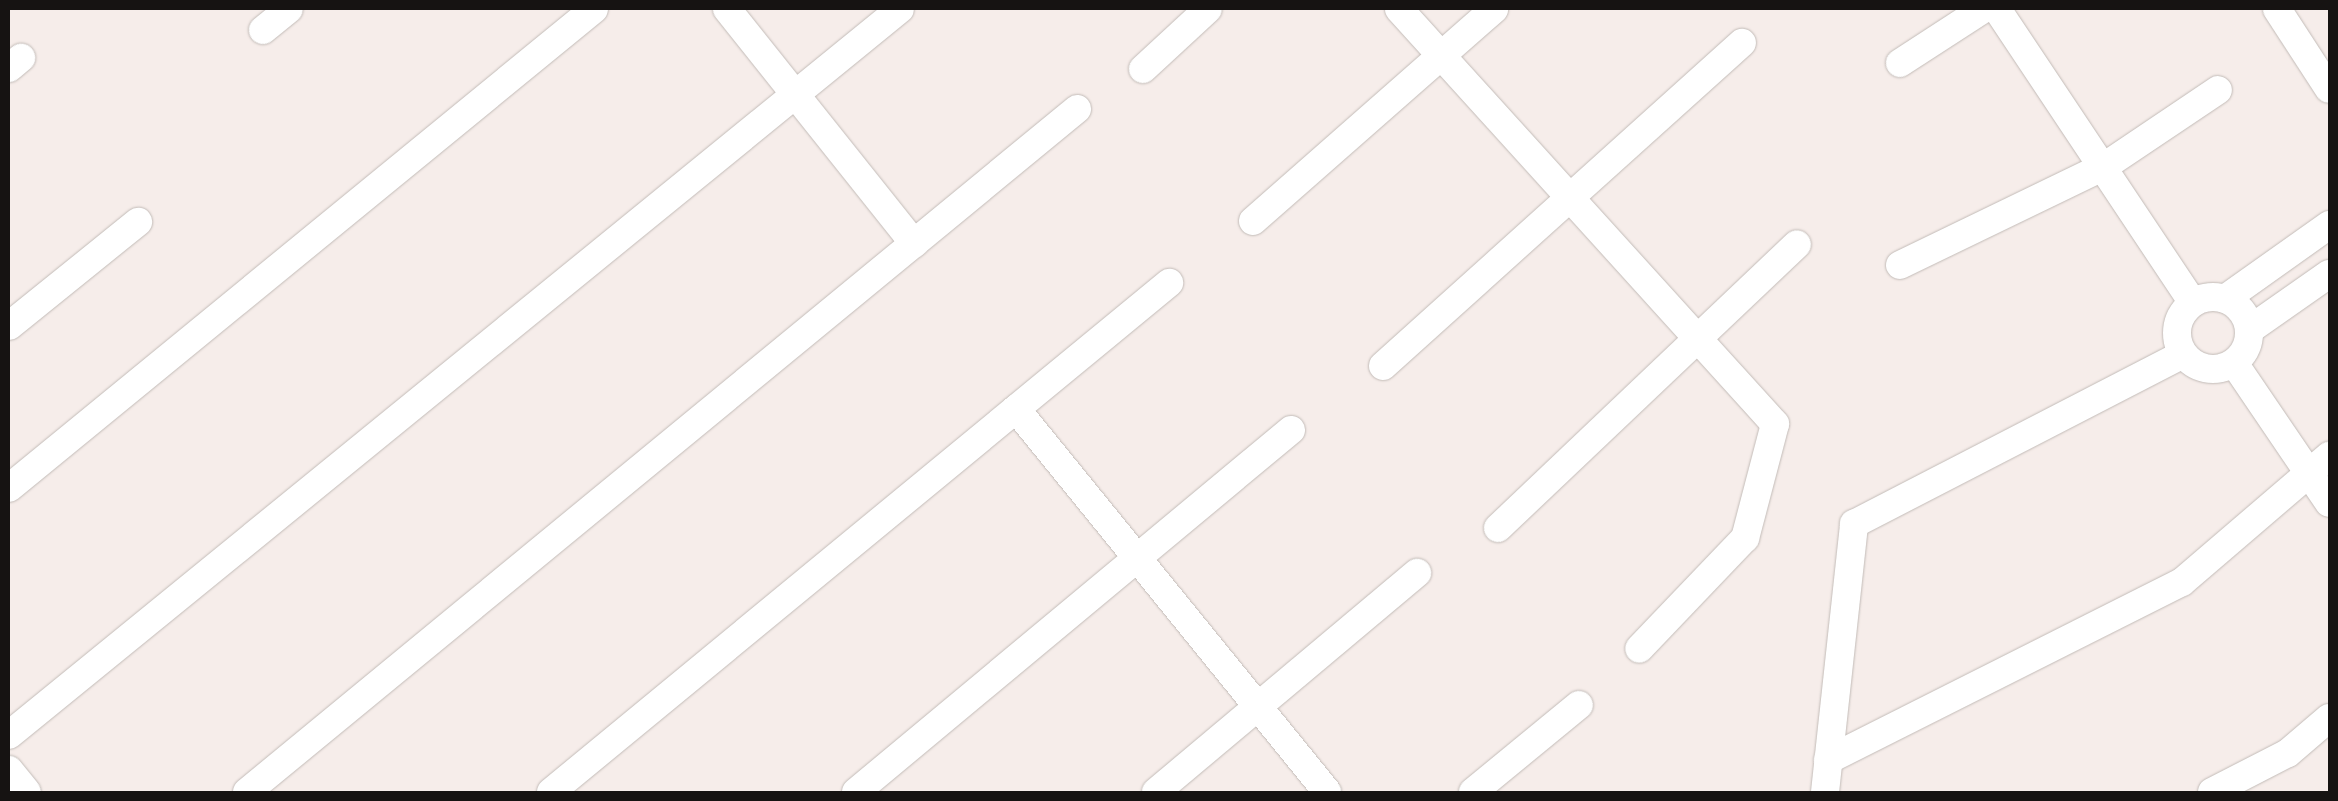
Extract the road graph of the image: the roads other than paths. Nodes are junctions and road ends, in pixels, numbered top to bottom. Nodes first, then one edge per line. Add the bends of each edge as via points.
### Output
1 (289, 9) edge
2 (594, 9) edge
3 (727, 9) edge
4 (900, 9) edge
5 (1208, 9) edge
6 (1399, 9) edge
7 (1494, 9) edge
8 (1983, 9) edge
9 (1997, 9) edge
10 (2277, 9) edge
11 (263, 30) dead end
12 (1742, 43) dead end
13 (1440, 56) junction
14 (1900, 63) dead end
15 (1143, 69) dead end
16 (2329, 89) edge
17 (2218, 90) dead end
18 (794, 94) junction
19 (1076, 109) dead end
20 (2104, 166) junction
21 (1569, 201) junction
22 (1253, 221) dead end
23 (138, 222) dead end
24 (2329, 225) edge
25 (914, 243) junction
26 (1797, 244) dead end
27 (1900, 265) dead end
28 (2329, 274) edge
29 (1168, 284) dead end
30 (2225, 299) junction
31 (2193, 303) junction
32 (9, 326) edge
33 (2249, 330) junction
34 (1696, 340) junction
35 (2183, 354) junction
36 (2234, 363) junction
37 (1383, 366) dead end
38 (1016, 409) junction
39 (1291, 430) dead end
40 (2329, 456) edge
41 (2306, 475) junction
42 (9, 488) edge
43 (2329, 503) edge
44 (1498, 528) dead end
45 (1139, 560) junction
46 (1417, 573) dead end
47 (1639, 649) dead end
48 (1579, 705) dead end
49 (1258, 708) junction
50 (2329, 718) edge
51 (9, 735) edge
52 (1828, 760) junction
53 (9, 770) edge
54 (27, 792) edge
55 (247, 792) edge
56 (551, 792) edge
57 (856, 792) edge
58 (1156, 792) edge
59 (1327, 792) edge
60 (1473, 792) edge
61 (1825, 792) edge
62 (2212, 792) edge

1 - 11 street
2 - 42 street
3 - 18 street
4 - 18 street
5 - 15 street
6 - 13 street
7 - 13 street
8 - 14 street
9 - 20 street
10 - 16 street
12 - 21 street
13 - 21 street
13 - 22 street
17 - 20 street
18 - 25 street
18 - 51 street
19 - 25 street
20 - 27 street
20 - 31 street
21 - 34 street
21 - 37 street
23 - 32 street
24 - 30 street
25 - 55 street
26 - 34 street
28 - 33 street
29 - 38 street
30 - 31 street via 2204,298
30 - 33 street via 2239,307
31 - 35 street via 2184,311 2176,332
33 - 36 street via 2248,343
34 - 44 street
34 - 47 street via 1775,424 1745,538
35 - 36 street via 2190,362 2212,370
35 - 52 street via 1854,524
36 - 41 street
38 - 45 street
38 - 56 street
39 - 45 street
40 - 41 street
41 - 43 street
41 - 52 street via 2182,582
45 - 49 street
45 - 57 street
46 - 49 street
48 - 60 street
49 - 58 street
49 - 59 street
50 - 62 street via 2288,753
52 - 61 street
53 - 54 street

